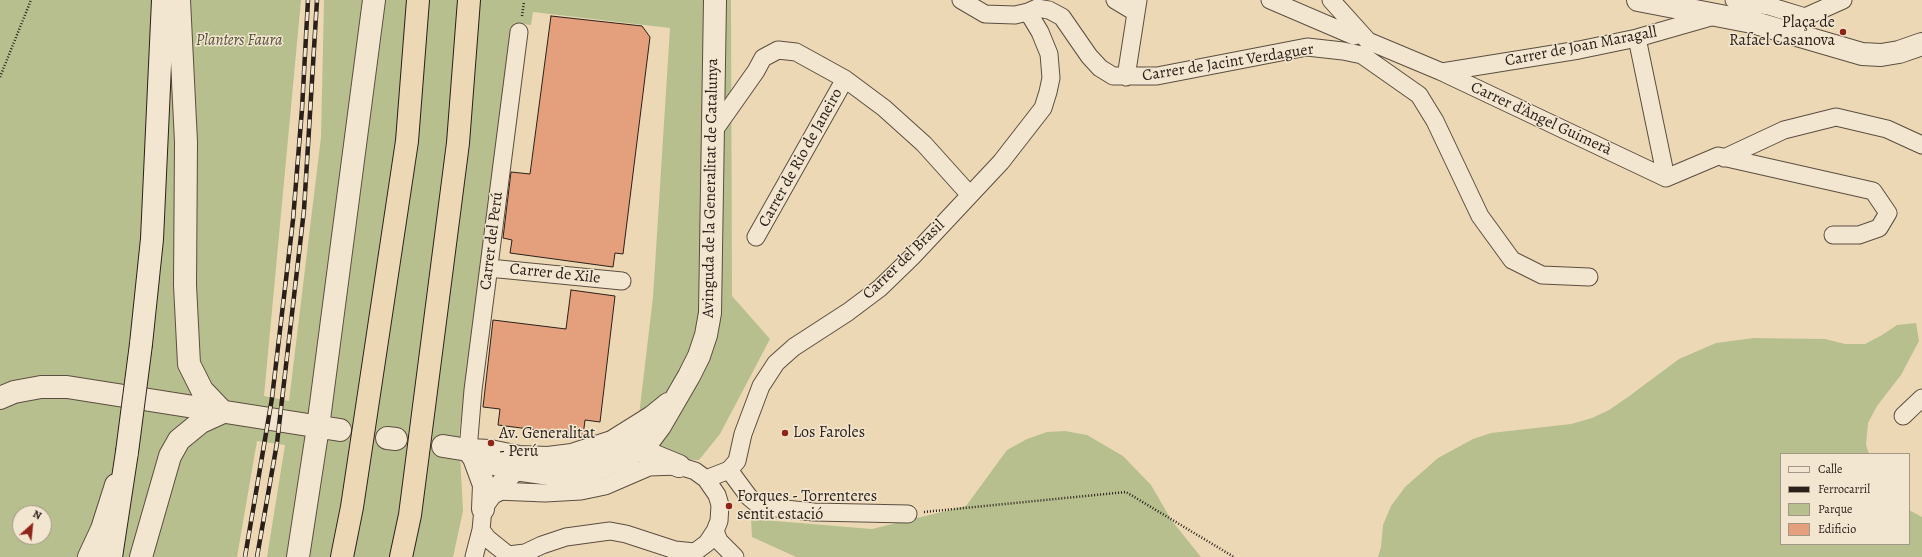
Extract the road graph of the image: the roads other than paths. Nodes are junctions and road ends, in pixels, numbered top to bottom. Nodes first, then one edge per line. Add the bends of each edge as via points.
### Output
1 (163, 0) edge
2 (179, 0) edge
3 (374, 0) edge
4 (418, 0) edge
5 (469, 0) edge
6 (715, 0) edge
7 (961, 0) edge
8 (1115, 0) edge
9 (1270, 0) edge
10 (1331, 0) edge
11 (1638, 0) edge
12 (1840, 1) edge
13 (1137, 6) edge
14 (1714, 6) edge
15 (1028, 12) junction
16 (519, 32) dead end
17 (1637, 38) junction
18 (1363, 43) junction
19 (1922, 44) edge
20 (1442, 72) junction
21 (1126, 77) junction
22 (845, 79) junction
23 (713, 132) junction
24 (1922, 145) edge
25 (1724, 158) junction
26 (1666, 178) junction
27 (969, 194) junction
28 (1833, 235) dead end
29 (756, 237) dead end
30 (489, 268) junction
31 (1589, 277) dead end
32 (622, 281) dead end
33 (679, 393) junction
34 (0, 398) edge
35 (1922, 398) edge
36 (223, 412) junction
37 (1903, 416) dead end
38 (660, 426) junction
39 (318, 427) junction
40 (340, 430) dead end
41 (612, 442) junction
42 (443, 446) dead end
43 (639, 450) junction
44 (127, 452) junction
45 (471, 454) junction
46 (572, 455) junction
47 (679, 466) junction
48 (514, 470) junction
49 (729, 470) junction
50 (706, 479) junction
51 (496, 491) junction
52 (483, 509) junction
53 (908, 514) road end
54 (481, 530) junction
55 (715, 532) junction
56 (696, 555) edge
57 (89, 557) edge
58 (111, 557) edge
59 (141, 557) edge
60 (298, 557) edge
61 (342, 557) edge
62 (401, 557) edge
63 (474, 557) edge
64 (735, 557) edge

1 - 44 street, bridge via 152,239
2 - 36 street via 186,142 185,285 189,364 202,390
3 - 39 street
4 - 61 highway via 407,141 352,507
5 - 62 highway via 458,143 411,507
6 - 23 street, Avinguda de la Generalitat de Catalunya
7 - 15 street, Carrer de Jacint Verdaguer via 985,14 1001,16
8 - 13 street
9 - 18 street via 1354,36
10 - 18 street
11 - 14 street
12 - 14 street via 1805,17 1769,6
13 - 21 street
14 - 17 street, Carrer de Joan Maragall
14 - 19 street via 1752,22 1862,54 1881,56
15 - 21 street, Carrer de Jacint Verdaguer via 1037,8 1049,10 1062,17 1100,68 1113,76
15 - 27 street, Carrer del Brasil via 1049,54 1051,78 1043,108 1001,162
16 - 30 street, Carrer del Perú
17 - 20 street, Carrer de Joan Maragall
17 - 26 street
18 - 20 street, Carrer d'Àngel Guimerà
18 - 21 street, Carrer de Jacint Verdaguer via 1338,50 1307,47 1156,76
18 - 31 street, Carrer de Jacint Verdaguer via 1419,95 1435,121 1480,216 1512,260 1542,275
20 - 26 street, Carrer d'Àngel Guimerà
22 - 23 street via 796,52 778,50 763,58
22 - 27 street via 884,108 924,144
22 - 29 street, Carrer de Rio de Janeiro
23 - 33 street, Avinguda de la Generalitat de Catalunya via 710,313 699,356
24 - 25 street via 1887,129 1836,117 1784,130
25 - 26 street via 1718,156
25 - 28 street via 1873,190 1888,213 1879,228 1859,235
27 - 49 street, Carrer del Brasil via 880,288 794,347 776,363 761,386 743,434 737,461
30 - 32 street, Carrer de Xile
30 - 45 street, Carrer del Perú via 473,390
33 - 38 street, Avinguda de la Generalitat de Catalunya
33 - 41 street, Avinguda de la Generalitat de Catalunya via 652,417
34 - 36 street via 14,392 41,387 67,387
35 - 37 street
36 - 39 street
36 - 59 street via 186,432 176,445 170,456
38 - 43 street, Avinguda de la Generalitat de Catalunya
38 - 47 street via 665,443
39 - 40 street
39 - 60 street
41 - 43 street
41 - 46 street, Avinguda de la Generalitat de Catalunya
42 - 45 street
43 - 47 street
43 - 48 street, Avinguda de la Generalitat de Catalunya via 591,471 550,474
44 - 57 street via 102,529
44 - 58 street
45 - 46 street, Avinguda de la Generalitat de Catalunya via 490,451 548,458
45 - 48 street, Avinguda de la Generalitat de Catalunya
45 - 52 street via 484,485
46 - 48 street via 565,461 522,464
47 - 50 street
47 - 51 street via 649,467 606,486 581,491
48 - 51 street
49 - 50 street
49 - 53 street via 749,497 766,507 814,512
50 - 55 street via 717,495 720,505
51 - 52 street
52 - 54 street
54 - 56 street via 508,555 525,553 566,537 610,531
54 - 63 street
55 - 56 street
55 - 64 street via 719,541

